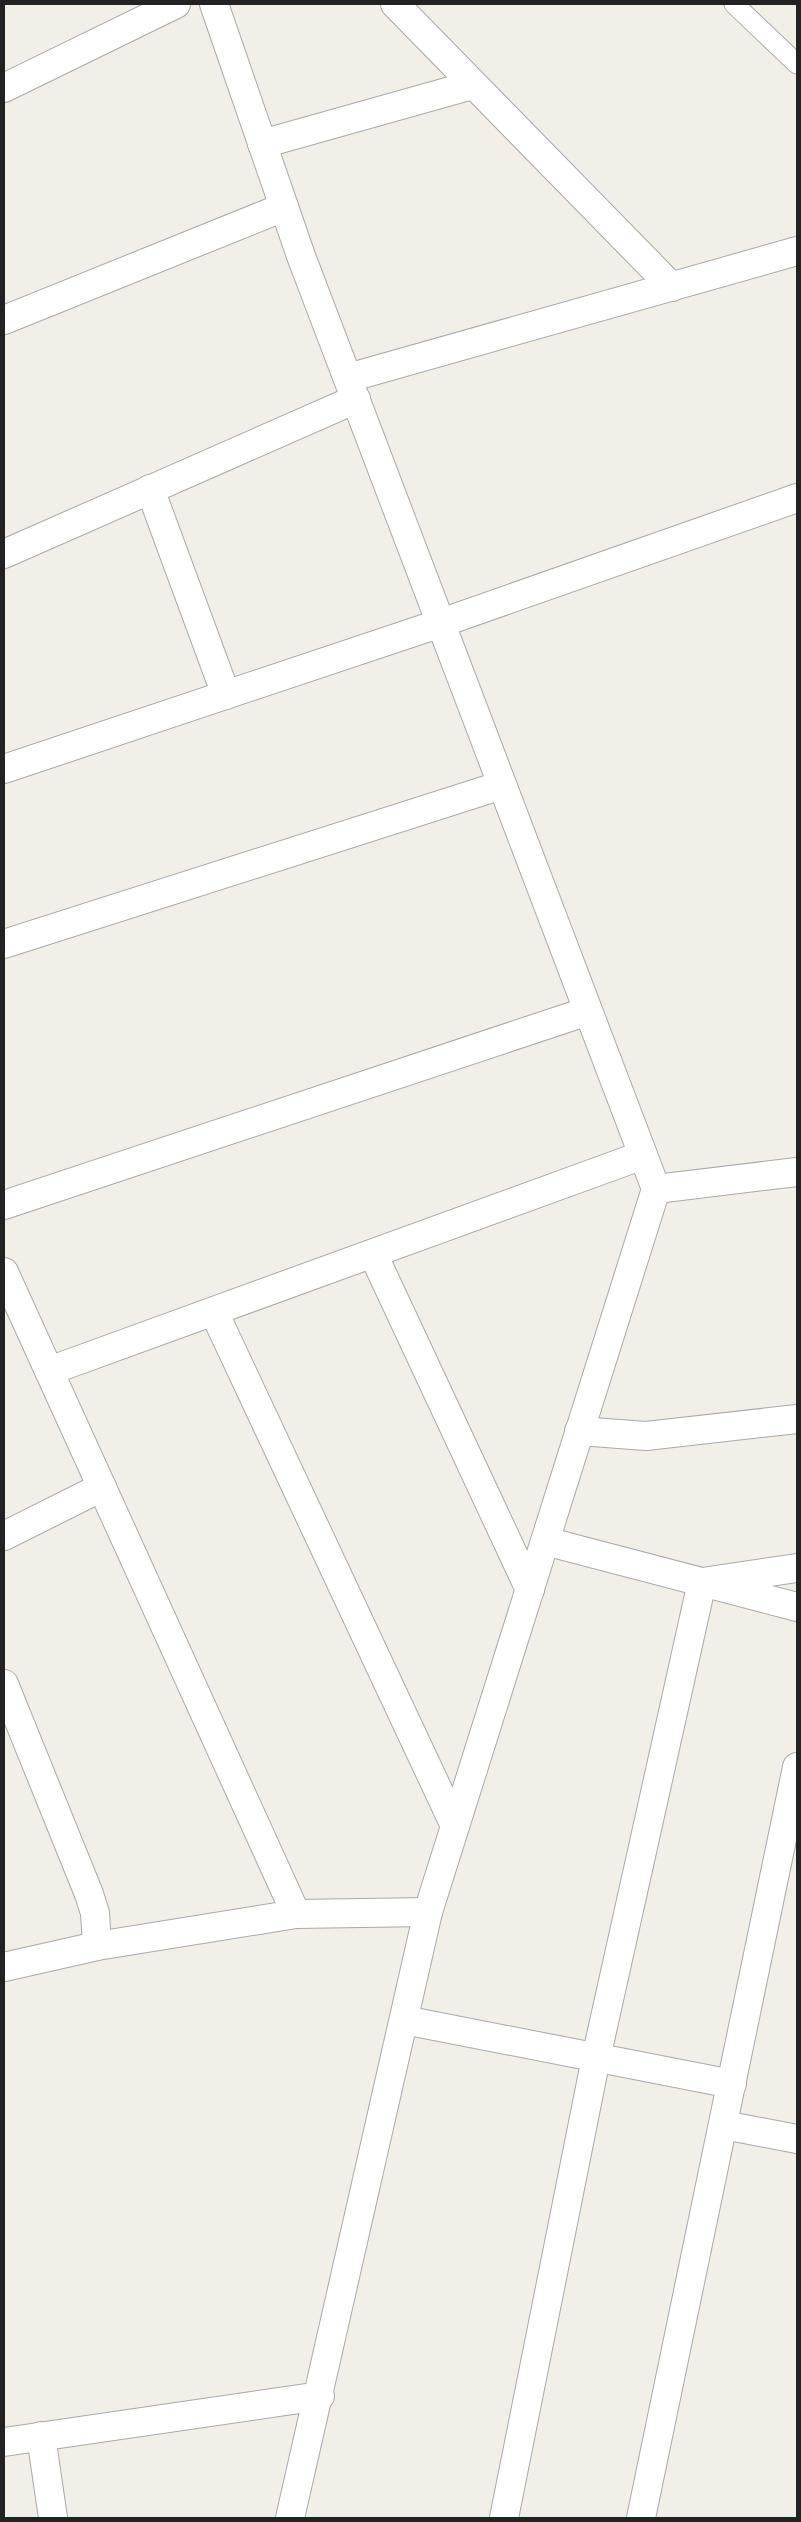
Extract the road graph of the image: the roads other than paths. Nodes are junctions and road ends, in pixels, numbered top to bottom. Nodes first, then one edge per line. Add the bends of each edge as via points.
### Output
1 (176, 4) edge
2 (214, 4) edge
3 (395, 4) edge
4 (734, 4) edge
5 (797, 64) edge
6 (472, 86) junction
7 (4, 88) edge
8 (262, 144) junction
9 (284, 207) junction
10 (797, 251) edge
11 (672, 287) junction
12 (4, 320) edge
13 (352, 388) junction
14 (150, 489) junction
15 (797, 498) edge
16 (4, 554) edge
17 (441, 623) junction
18 (226, 695) junction
19 (5, 764) edge
20 (502, 785) junction
21 (4, 944) edge
22 (588, 1010) junction
23 (643, 1156) junction
24 (797, 1172) edge
25 (656, 1189) junction
26 (4, 1205) edge
27 (373, 1254) junction
28 (4, 1272) edge
29 (214, 1312) junction
30 (49, 1371) junction
31 (797, 1419) edge
32 (579, 1431) junction
33 (102, 1487) junction
34 (4, 1536) edge
35 (545, 1540) junction
36 (797, 1568) edge
37 (702, 1582) junction
38 (530, 1590) junction
39 (797, 1607) edge
40 (4, 1684) edge
41 (797, 1767) edge
42 (455, 1826) junction
43 (428, 1912) junction
44 (296, 1914) junction
45 (97, 1946) junction
46 (4, 1967) edge
47 (404, 2020) junction
48 (596, 2058) junction
49 (732, 2084) junction
50 (724, 2125) junction
51 (797, 2139) edge
52 (320, 2396) junction
53 (41, 2436) junction
54 (4, 2442) edge
55 (53, 2518) edge
56 (290, 2518) edge
57 (504, 2518) edge
58 (641, 2518) edge

1 - 7 street
2 - 8 street
3 - 6 street
4 - 5 lane
6 - 8 street
6 - 11 street
8 - 9 street
9 - 12 street
9 - 13 street
10 - 11 street
11 - 13 street
13 - 14 street
13 - 17 street
14 - 16 street
14 - 18 street
15 - 17 street
17 - 18 street
17 - 20 street
18 - 19 street
20 - 21 street
20 - 22 street
22 - 23 street
22 - 26 street
23 - 25 street
23 - 27 street
24 - 25 street
25 - 32 street
27 - 29 street
27 - 38 street
28 - 30 street
29 - 30 street
29 - 42 street
30 - 33 street
31 - 32 street via 646,1436
32 - 35 street
33 - 34 street
33 - 44 street
35 - 37 street
35 - 38 street
36 - 37 street
37 - 39 street
37 - 48 street
38 - 42 street
40 - 45 street via 89,1894 95,1913
41 - 49 street
42 - 43 street
43 - 44 street
43 - 47 street
44 - 45 street
45 - 46 street
47 - 48 street
47 - 52 street
48 - 49 street
48 - 57 street
49 - 50 street
50 - 51 street
50 - 58 street
52 - 53 street
52 - 56 street
53 - 54 street
53 - 55 street

